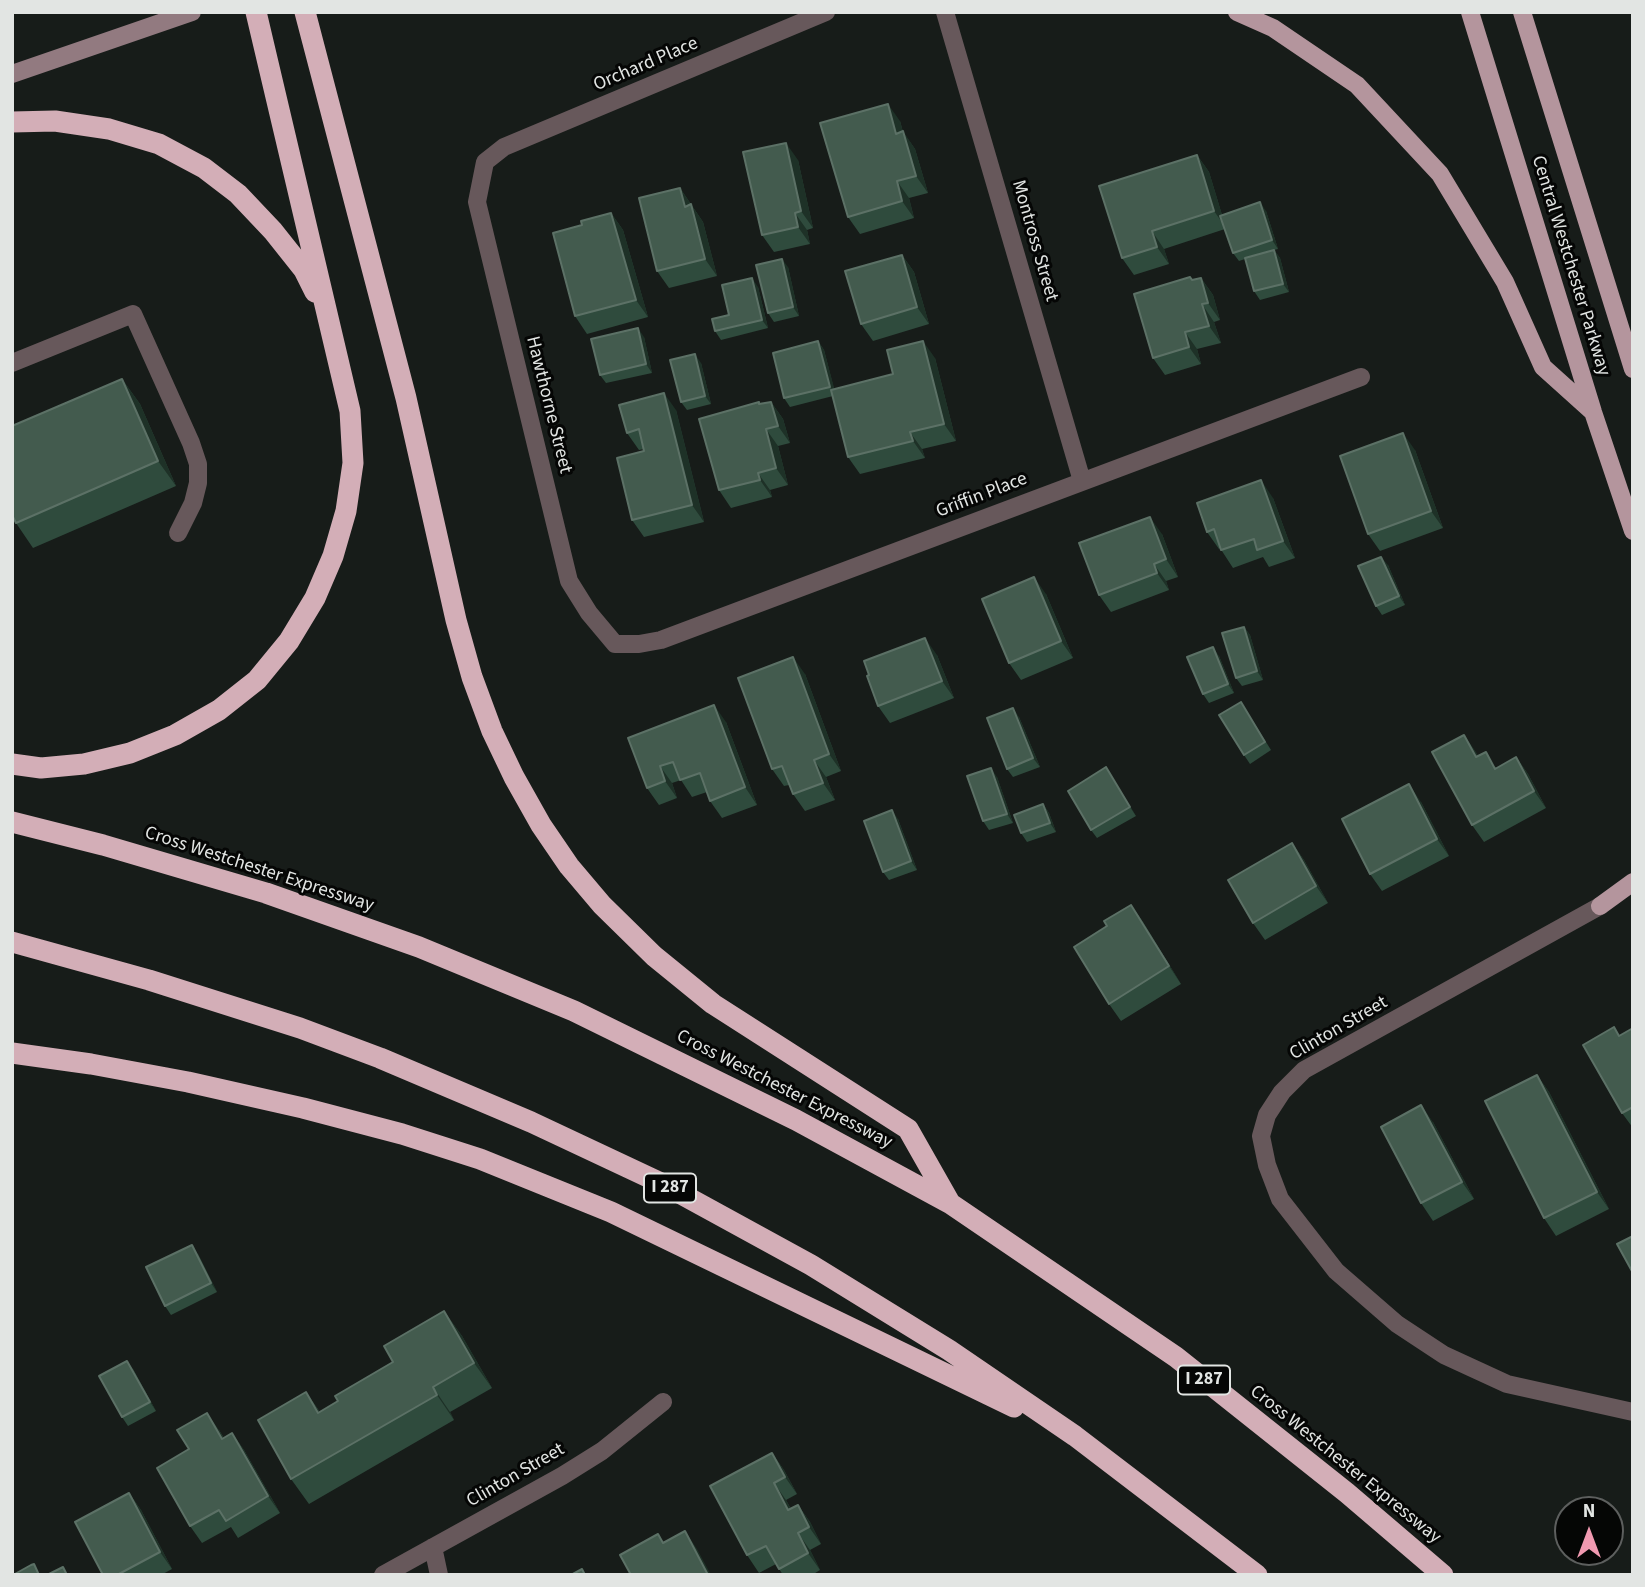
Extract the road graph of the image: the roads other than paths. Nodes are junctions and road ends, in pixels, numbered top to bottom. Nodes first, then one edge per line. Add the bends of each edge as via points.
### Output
1 (192, 12) edge
2 (256, 12) edge
3 (305, 12) edge
4 (826, 12) edge
5 (945, 12) edge
6 (1237, 12) edge
7 (1470, 12) edge
8 (1522, 12) edge
9 (12, 74) edge
10 (12, 122) edge
11 (485, 162) joint
12 (12, 362) edge
13 (341, 363) junction
14 (1633, 369) edge
15 (1361, 377) dead end
16 (1593, 412) junction
17 (1082, 481) junction
18 (1633, 531) edge
19 (178, 533) dead end
20 (615, 643) joint
21 (12, 764) edge
22 (12, 822) edge
23 (1633, 882) edge
24 (1633, 897) edge
25 (1600, 906) junction
26 (12, 942) edge
27 (12, 1053) edge
28 (951, 1204) junction
29 (663, 1402) dead end
30 (1633, 1412) edge
31 (1076, 1436) junction
32 (433, 1547) junction
33 (383, 1575) edge
34 (439, 1575) edge
35 (1257, 1575) edge
36 (1443, 1575) edge

1 - 9 street
2 - 13 highway
3 - 28 highway via 406,398 456,620 472,677 514,778 569,866 654,956 713,1004 908,1129
4 - 11 street, Orchard Place via 504,147
5 - 17 street, Montross Street
6 - 16 main road via 1273,28 1357,85 1440,174 1505,282 1543,368
7 - 16 main road, Central Westchester Parkway
8 - 14 main road, Central Westchester Parkway
10 - 13 highway via 55,121 109,129 159,144 212,174 273,230 304,270
11 - 20 street, Hawthorne Street via 477,202 569,581
12 - 19 street via 133,314 198,464 193,503
13 - 21 highway via 351,411 353,463 346,511 315,598 257,680 219,710 130,753 84,764 41,768
15 - 17 street, Griffin Place
16 - 18 main road, Central Westchester Parkway
17 - 20 street, Griffin Place via 661,640
22 - 28 highway, Cross Westchester Expressway / I 287 via 266,892 496,977 723,1082
23 - 25 main road
24 - 25 main road
25 - 30 street, Clinton Street via 1304,1070 1267,1115 1261,1136 1280,1199 1336,1271 1397,1324 1444,1355 1507,1384
26 - 31 highway, I 287 via 300,1028 598,1152 811,1265
27 - 31 highway via 91,1064 290,1105 480,1159 611,1212
28 - 36 highway, Cross Westchester Expressway / I 287 via 1176,1357
29 - 32 street, Clinton Street via 602,1451
31 - 35 highway, I 287
32 - 33 street, Clinton Street
32 - 34 street

